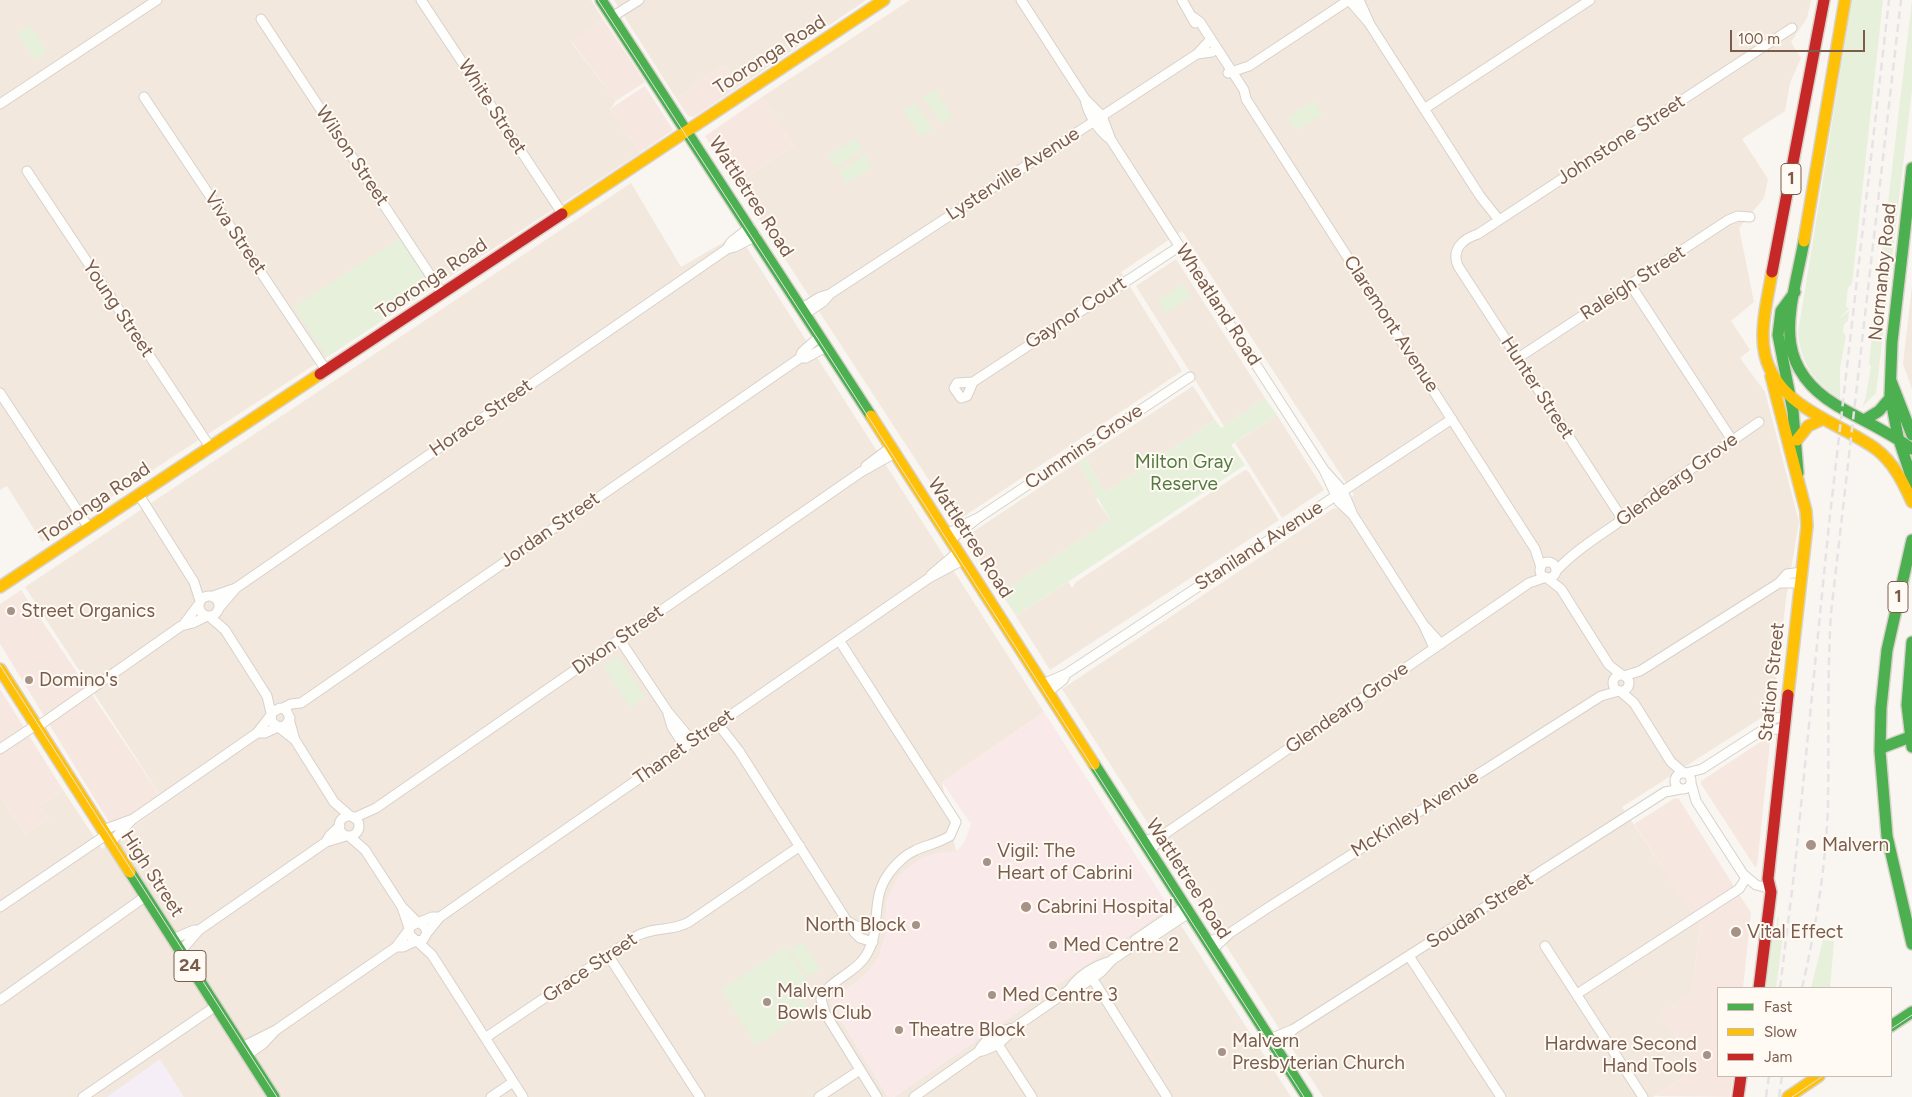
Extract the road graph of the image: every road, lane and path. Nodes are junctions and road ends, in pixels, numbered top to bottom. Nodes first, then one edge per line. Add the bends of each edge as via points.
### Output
1 (157, 0) edge
2 (421, 0) edge
3 (601, 0) edge
4 (639, 0) edge
5 (1022, 0) edge
6 (1182, 0) edge
7 (1349, 0) edge
8 (1359, 0) edge
9 (1590, 0) edge
10 (1824, 0) edge
11 (1845, 0) edge
12 (881, 1) edge
13 (612, 17) junction
14 (261, 19) dead end
15 (1369, 22) junction
16 (1792, 28) dead end
17 (1208, 40) junction
18 (1214, 50) junction
19 (1197, 54) junction
20 (1249, 66) junction
21 (1229, 72) junction
22 (1234, 82) junction
23 (144, 97) dead end
24 (0, 104) edge
25 (1424, 109) junction
26 (1098, 119) junction
27 (687, 130) junction
28 (1912, 168) edge
29 (26, 171) dead end
30 (562, 213) junction
31 (1750, 216) dead end
32 (1496, 222) junction
33 (753, 231) junction
34 (1180, 246) junction
35 (1455, 254) joint
36 (1630, 284) junction
37 (1794, 292) junction
38 (442, 293) junction
39 (804, 311) junction
40 (820, 336) junction
41 (826, 346) junction
42 (800, 358) junction
43 (1518, 358) junction
44 (1767, 359) junction
45 (326, 370) junction
46 (1190, 377) dead end
47 (1892, 381) junction
48 (973, 382) dead end
49 (0, 393) edge
50 (1890, 398) junction
51 (1792, 400) junction
52 (1452, 419) junction
53 (1824, 419) junction
54 (1866, 419) junction
55 (1759, 422) dead end
56 (1912, 434) edge
57 (1898, 437) junction
58 (1732, 440) junction
59 (1797, 440) junction
60 (210, 447) junction
61 (1912, 449) edge
62 (893, 450) junction
63 (1798, 480) junction
64 (1912, 488) edge
65 (1339, 493) junction
66 (139, 495) junction
67 (1912, 502) edge
68 (1623, 520) junction
69 (89, 528) junction
70 (948, 537) junction
71 (1912, 540) edge
72 (1570, 555) junction
73 (961, 556) junction
74 (1545, 569) junction
75 (1556, 572) junction
76 (1801, 577) junction
77 (194, 582) junction
78 (0, 586) edge
79 (236, 588) junction
80 (1561, 589) junction
81 (211, 596) junction
82 (200, 603) junction
83 (219, 609) junction
84 (208, 616) junction
85 (184, 624) junction
86 (225, 630) junction
87 (620, 640) junction
88 (839, 640) junction
89 (1912, 642) edge
90 (1438, 646) junction
91 (0, 669) edge
92 (1621, 683) junction
93 (1045, 688) junction
94 (267, 696) junction
95 (301, 702) junction
96 (1910, 703) edge
97 (282, 708) junction
98 (271, 714) junction
99 (290, 718) junction
100 (721, 722) junction
101 (1785, 722) junction
102 (36, 726) junction
103 (279, 727) junction
104 (257, 733) junction
105 (295, 740) junction
106 (1911, 742) edge
107 (689, 744) junction
108 (1881, 748) junction
109 (0, 749) edge
110 (1702, 769) junction
111 (1680, 776) junction
112 (1691, 783) junction
113 (1682, 789) junction
114 (1665, 792) junction
115 (1696, 801) junction
116 (334, 802) junction
117 (133, 819) junction
118 (355, 822) junction
119 (340, 824) junction
120 (107, 836) junction
121 (348, 836) junction
122 (326, 842) junction
123 (800, 846) junction
124 (1146, 846) junction
125 (365, 850) junction
126 (1749, 880) junction
127 (1768, 884) junction
128 (146, 896) junction
129 (0, 907) edge
130 (402, 907) junction
131 (1187, 909) junction
132 (440, 917) junction
133 (848, 922) junction
134 (419, 923) junction
135 (1910, 927) edge
136 (875, 928) junction
137 (199, 930) junction
138 (409, 930) junction
139 (427, 934) junction
140 (172, 939) junction
141 (416, 941) junction
142 (873, 942) junction
143 (1912, 944) edge
144 (1210, 945) junction
145 (1545, 946) dead end
146 (396, 947) junction
147 (181, 951) junction
148 (608, 955) junction
149 (432, 956) junction
150 (1409, 956) junction
151 (1112, 960) junction
152 (1092, 978) junction
153 (1751, 987) edge
154 (1759, 987) edge
155 (1069, 990) junction
156 (1577, 994) junction
157 (0, 1000) edge
158 (216, 1006) junction
159 (1912, 1012) edge
160 (1892, 1025) edge
161 (485, 1038) junction
162 (998, 1038) junction
163 (1272, 1043) junction
164 (245, 1051) junction
165 (860, 1070) junction
166 (1741, 1077) edge
167 (1748, 1077) edge
168 (1818, 1077) edge
169 (513, 1082) junction
170 (1302, 1095) edge
171 (1795, 1095) edge
172 (83, 1097) edge
173 (274, 1097) edge
174 (491, 1097) edge
175 (523, 1097) edge
176 (700, 1097) edge
177 (819, 1097) edge
178 (877, 1097) edge
179 (914, 1097) edge
180 (1032, 1097) edge
181 (1167, 1097) edge
182 (1501, 1097) edge
183 (1643, 1097) edge
184 (1738, 1097) edge
185 (1747, 1097) edge

1 - 24 street
2 - 30 street, White Street
3 - 13 main road, Wattletree Road
4 - 13 street
5 - 26 street, Wheatland Road
6 - 17 street, Claremont Avenue via 1195,26
7 - 15 street
7 - 20 street
8 - 15 street
9 - 25 street
10 - 44 main road, 1 via 1764,316 1763,342
11 - 37 main road, 1
12 - 27 main road, Tooronga Road
13 - 27 main road, Wattletree Road
14 - 38 street, Wilson Street
15 - 25 street
16 - 32 street, Johnstone Street
17 - 18 street, Claremont Avenue
17 - 19 street, Lysterville Avenue
18 - 19 street, Lysterville Avenue
18 - 21 street, Claremont Avenue
19 - 26 street, Lysterville Avenue
20 - 21 street
20 - 22 street
21 - 22 street, Claremont Avenue
22 - 52 street, Claremont Avenue
23 - 45 street, Viva Street
25 - 32 street
26 - 34 street, Wheatland Road
26 - 39 street, Lysterville Avenue via 830,294 820,297
27 - 30 main road, Tooronga Road
27 - 33 main road, Wattletree Road
28 - 47 main road, Normanby Road via 1892,342
29 - 60 street, Young Street
30 - 38 main road, Tooronga Road
31 - 36 street, Raleigh Street via 1728,220
32 - 35 street, Johnstone Street via 1464,241
33 - 39 main road, Wattletree Road
33 - 79 street, Horace Street via 731,242 727,249
34 - 48 street, Gaynor Court
34 - 65 street, Wheatland Road
35 - 43 street, Hunter Street via 1458,266
36 - 43 street, Raleigh Street
36 - 58 street
37 - 51 main road, Station Street via 1781,311 1778,334
37 - 54 main road, 1 via 1790,343 1799,372 1821,397
38 - 45 main road, Tooronga Road
39 - 40 main road, Wattletree Road
40 - 41 main road, Wattletree Road
40 - 42 street, Jordan Street via 802,352
41 - 42 street, Jordan Street via 806,358
41 - 62 main road, Wattletree Road
42 - 95 street, Jordan Street
43 - 68 street, Hunter Street
44 - 51 main road, 1 via 1778,384
44 - 63 main road, Station Street
45 - 60 main road, Tooronga Road
46 - 70 street, Cummins Grove via 978,518 965,522
47 - 50 main road, Normanby Road
47 - 56 main road, Normanby Road
49 - 69 street
50 - 54 main road
50 - 57 main road, Normanby Road
51 - 53 main road, 1
51 - 59 main road, Station Street
52 - 65 street, Staniland Avenue
52 - 74 street, Claremont Avenue
53 - 59 main road via 1808,426
53 - 67 main road, 1 via 1886,456 1901,473
54 - 57 main road, 1
55 - 58 street, Glendearg Grove
57 - 61 main road, 1
57 - 64 main road, Normanby Road
58 - 68 street, Glendearg Grove
59 - 63 main road, Station Street
60 - 66 main road, Tooronga Road
62 - 70 main road, Wattletree Road
62 - 87 street, Dixon Street
63 - 76 main road, Station Street via 1807,518
65 - 90 street, Wheatland Road
65 - 93 street, Staniland Avenue
66 - 69 main road, Tooronga Road
66 - 77 street
68 - 72 street, Glendearg Grove
69 - 78 main road, Tooronga Road
70 - 73 main road, Wattletree Road
71 - 108 main road, 1 via 1886,659
72 - 74 street, Glendearg Grove
72 - 75 street, Glendearg Grove
73 - 88 street, Thanet Street
73 - 93 main road, Wattletree Road
74 - 75 street, Claremont Avenue via 1555,565
74 - 80 street
74 - 90 street, Glendearg Grove
75 - 80 street
76 - 92 street via 1779,582
76 - 101 main road, Station Street
77 - 81 street
77 - 82 street
79 - 81 street, Horace Street
79 - 83 street, Horace Street
80 - 92 street
81 - 82 street
81 - 83 street via 218,601
82 - 84 street via 201,611
82 - 85 street
83 - 84 street
83 - 86 street
84 - 85 street via 193,624
84 - 86 street
85 - 102 street
86 - 94 street
87 - 107 street
87 - 118 street, Dixon Street
88 - 100 street, Thanet Street
88 - 136 street via 956,826 945,838 910,853 888,874 878,894
89 - 96 main road
90 - 124 street, Glendearg Grove
91 - 102 main road, High Street / 24
92 - 111 street
92 - 144 street, McKinley Avenue
93 - 124 main road, Wattletree Road
94 - 97 street
94 - 98 street
95 - 97 street, Jordan Street
95 - 99 street, Jordan Street
96 - 106 main road
97 - 98 street
97 - 99 street
98 - 103 street via 272,722
98 - 104 street
99 - 103 street via 286,725
99 - 105 street
100 - 107 street, Thanet Street
100 - 123 street
101 - 110 street via 1761,731
101 - 127 main road, Station Street
102 - 109 street
102 - 120 main road, High Street / 24
103 - 104 street
103 - 105 street
104 - 117 street
105 - 116 street
106 - 108 main road
107 - 132 street, Thanet Street
108 - 135 main road, 1 via 1887,836
110 - 111 street
110 - 112 street
111 - 112 street via 1690,777
111 - 113 street via 1676,785
111 - 114 street, Soudan Street
112 - 113 street
112 - 115 street
113 - 114 street, Soudan Street
113 - 115 street
114 - 150 street, Soudan Street
115 - 126 street
116 - 118 street
116 - 119 street
117 - 120 street
117 - 120 street
118 - 119 street via 344,818
118 - 121 street
118 - 125 street
119 - 121 street via 341,832
119 - 122 street
120 - 128 main road, High Street / 24
120 - 129 street
121 - 122 street
121 - 125 street
122 - 137 street
123 - 133 street
123 - 148 street, Grace Street via 682,926 642,932
124 - 131 main road, Wattletree Road
125 - 130 street
126 - 127 street via 1761,888
126 - 156 street
127 - 153 main road, Station Street
127 - 154 main road, Station Street via 1770,892
128 - 140 main road, High Street / 24
128 - 157 street
130 - 134 street
130 - 138 street
131 - 144 main road, Wattletree Road
131 - 151 street via 1135,940 1134,945
132 - 134 street, Thanet Street
132 - 139 street, Thanet Street
133 - 136 street
133 - 142 street via 856,934
134 - 138 street
134 - 139 street
135 - 143 main road, 1
136 - 142 street
137 - 140 street
137 - 147 street
138 - 141 street via 410,937
138 - 146 street
139 - 141 street
139 - 149 street
140 - 147 main road, High Street / 24
141 - 146 street
141 - 149 street
142 - 165 street via 864,960 826,990 821,999 825,1013
144 - 163 main road, Wattletree Road
145 - 156 street
146 - 164 street via 276,1030 263,1044
147 - 158 main road, High Street / 24
148 - 161 street, Grace Street
148 - 176 street
149 - 161 street
150 - 163 street, Soudan Street
150 - 182 street
151 - 152 street
151 - 155 street via 1098,964 1076,980
152 - 155 street
152 - 181 street
155 - 162 street via 1007,1036
156 - 183 street
158 - 164 main road, High Street / 24
158 - 172 street
159 - 160 main road
161 - 169 street
162 - 179 street via 986,1051 979,1051
162 - 180 street
163 - 170 main road, Wattletree Road
164 - 173 main road, High Street / 24
165 - 177 street
165 - 178 street
166 - 184 main road
167 - 185 main road
168 - 171 main road
169 - 174 street
169 - 175 street

